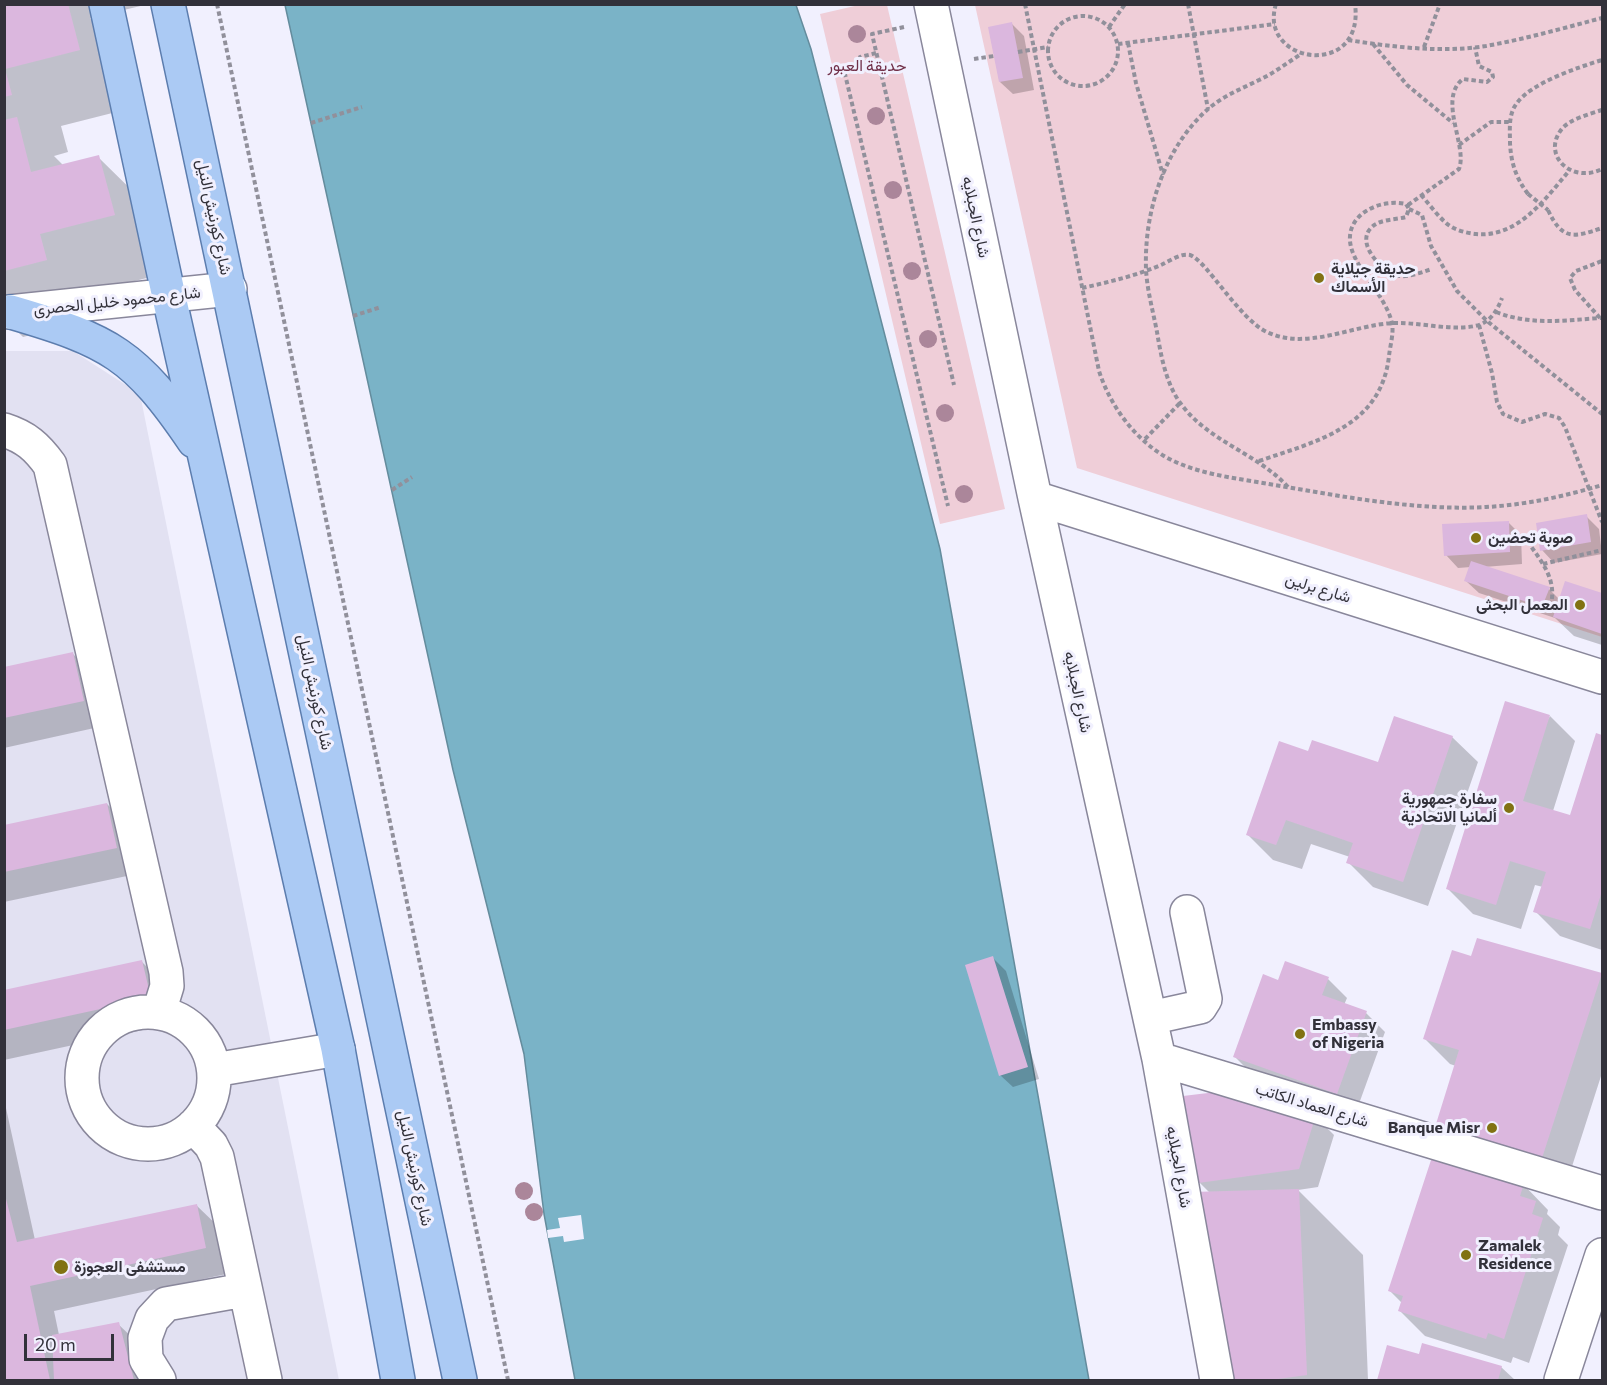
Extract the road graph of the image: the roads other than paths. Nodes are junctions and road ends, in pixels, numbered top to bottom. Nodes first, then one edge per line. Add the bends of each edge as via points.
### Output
1 (106, 4) edge
2 (168, 4) edge
3 (931, 4) edge
4 (230, 289) junction
5 (169, 297) junction
6 (8, 312) edge
7 (4, 430) edge
8 (204, 455) junction
9 (1035, 498) junction
10 (1602, 677) edge
11 (1187, 912) dead end
12 (159, 1012) junction
13 (1150, 1018) junction
14 (338, 1049) junction
15 (1159, 1059) junction
16 (214, 1070) junction
17 (194, 1126) junction
18 (1602, 1193) edge
19 (1602, 1255) edge
20 (244, 1290) junction
21 (159, 1380) edge
22 (265, 1380) edge
23 (398, 1380) edge
24 (460, 1380) edge
25 (1217, 1380) edge
26 (1561, 1380) edge

1 - 5 main road
2 - 4 main road, شارع كورنيش النيل
3 - 9 street, شارع الجبلايه
4 - 5 street, شارع محمود خليل الحصرى
4 - 24 main road, شارع كورنيش النيل
5 - 6 street, شارع محمود خليل الحصرى
5 - 8 main road
6 - 8 main road via 89,337 119,353 153,384
7 - 12 street via 21,435 38,448 50,465 166,972 166,993
8 - 14 main road
9 - 10 street, شارع برلين
9 - 13 street, شارع الجبلايه
11 - 13 street via 1206,999 1200,1007
12 - 16 street via 185,1022 196,1032 211,1056
12 - 17 street via 126,1015 99,1033 83,1062 83,1095 99,1124 128,1141 161,1143
13 - 15 street, شارع الجبلايه
14 - 16 street
14 - 23 main road
15 - 18 street, شارع العماد الكاتب
15 - 25 street, شارع الجبلايه
16 - 17 street via 210,1102
17 - 20 street via 217,1157
19 - 26 street
20 - 21 street via 166,1304 159,1311 145,1338 146,1359
20 - 22 street

